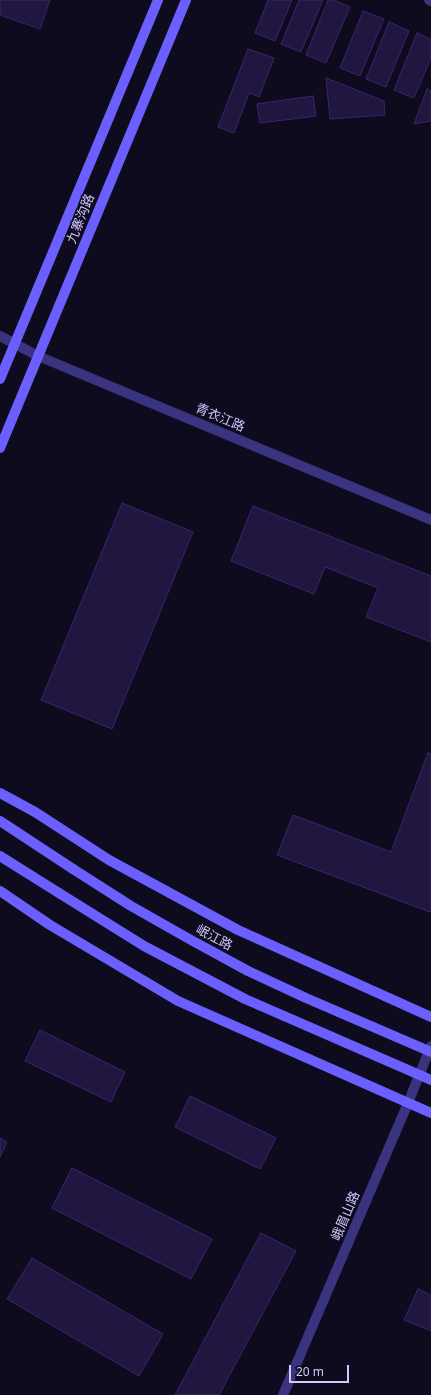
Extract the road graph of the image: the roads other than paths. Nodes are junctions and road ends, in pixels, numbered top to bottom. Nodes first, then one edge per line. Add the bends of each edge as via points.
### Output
1 (158, 0) edge
2 (186, 0) edge
3 (0, 336) edge
4 (15, 344) junction
5 (38, 356) junction
6 (0, 379) edge
7 (0, 448) edge
8 (431, 520) edge
9 (0, 793) edge
10 (0, 820) edge
11 (0, 856) edge
12 (0, 891) edge
13 (431, 1017) edge
14 (431, 1046) edge
15 (431, 1052) edge
16 (431, 1080) edge
17 (408, 1103) junction
18 (431, 1113) edge
19 (283, 1395) edge

1 - 4 main road, 九寨沟路
2 - 5 main road, 九寨沟路
3 - 4 street, 青衣江路
4 - 5 street, 青衣江路
4 - 6 main road, 九寨沟路
5 - 7 main road, 九寨沟路
5 - 8 street, 青衣江路
9 - 13 main road, 岷江路 via 35,812 108,860 238,930
10 - 15 main road, 岷江路, bridge via 138,910 248,971
11 - 16 main road, bridge via 144,946 245,999
12 - 17 main road via 50,925 178,1001
14 - 17 street, 峨眉山路
17 - 18 main road
17 - 19 street, 峨眉山路

